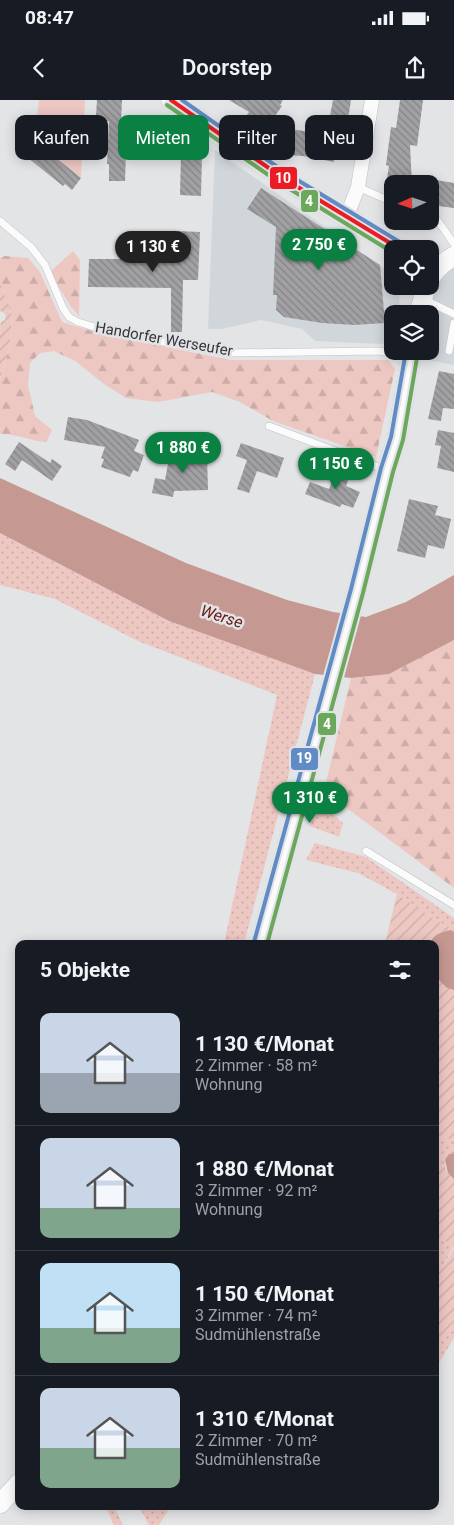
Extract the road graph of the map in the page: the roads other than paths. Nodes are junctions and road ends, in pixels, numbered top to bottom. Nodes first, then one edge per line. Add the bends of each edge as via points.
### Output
1 (171, 100) edge
2 (372, 100) edge
3 (358, 187) junction
4 (384, 198) edge
5 (346, 218) junction
6 (0, 221) edge
7 (439, 223) edge
8 (384, 240) edge
9 (454, 244) edge
10 (454, 256) edge
11 (439, 271) edge
12 (436, 295) edge
13 (454, 314) edge
14 (454, 323) edge
15 (384, 351) edge
16 (449, 351) dead end
17 (410, 360) edge
18 (269, 426) dead end
19 (387, 470) junction
20 (366, 851) dead end
21 (454, 905) edge
22 (261, 940) edge
23 (15, 1487) edge
24 (0, 1504) edge

1 - 5 street via 249,156
2 - 3 street
3 - 4 lane
3 - 5 street
5 - 8 street
6 - 15 lane, Handorfer Werseufer via 45,265 63,308 78,322 114,333 226,353
7 - 9 lane
10 - 11 street
12 - 13 lane
14 - 16 lane
17 - 19 street via 397,438
18 - 19 lane
19 - 22 street
20 - 21 lane
23 - 24 street

